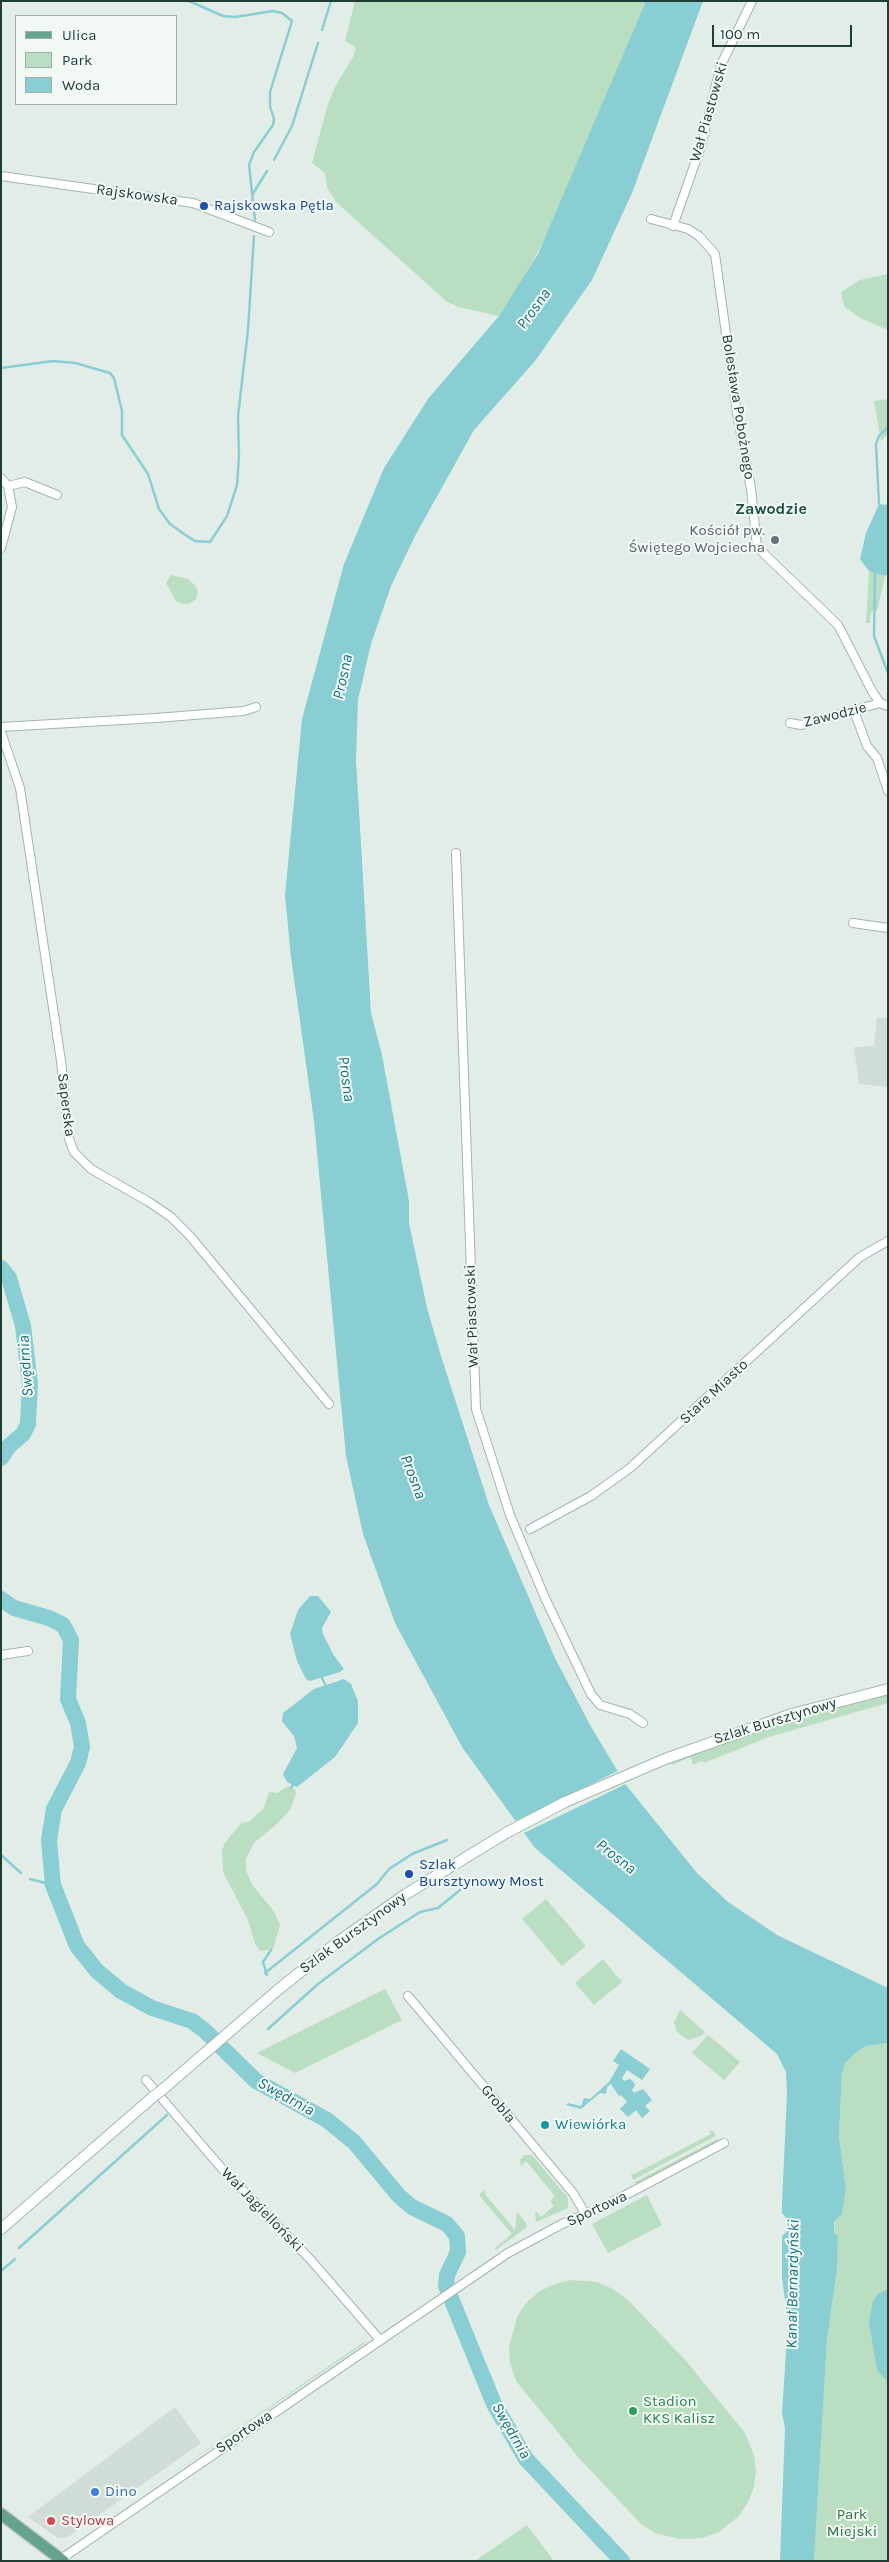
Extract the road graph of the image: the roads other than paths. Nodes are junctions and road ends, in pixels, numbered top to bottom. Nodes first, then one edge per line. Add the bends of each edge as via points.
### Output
1 (752, 1) edge
2 (1, 176) edge
3 (651, 219) dead end
4 (674, 226) junction
5 (269, 232) dead end
6 (1, 478) edge
7 (8, 486) junction
8 (57, 495) dead end
9 (1, 548) edge
10 (880, 703) junction
11 (888, 706) edge
12 (256, 707) dead end
13 (854, 711) junction
14 (790, 723) dead end
15 (1, 727) edge
16 (1, 732) edge
17 (4, 743) edge
18 (888, 791) edge
19 (456, 853) dead end
20 (854, 923) dead end
21 (888, 928) edge
22 (888, 1241) edge
23 (329, 1404) dead end
24 (530, 1529) dead end
25 (28, 1651) dead end
26 (1, 1655) edge
27 (888, 1689) edge
28 (643, 1723) dead end
29 (408, 1996) dead end
30 (146, 2080) dead end
31 (724, 2143) dead end
32 (586, 2214) junction
33 (1, 2229) edge
34 (380, 2340) junction
35 (1, 2514) edge
36 (62, 2560) edge

1 - 4 street, Wał Piastowski via 721,65 702,146
2 - 5 street, Rajskowska via 193,203
3 - 4 street, Bolesława Pobożnego
4 - 10 street, Bolesława Pobożnego via 699,236 715,254 718,264 757,547 838,625
6 - 7 street
7 - 8 street via 25,482
7 - 9 street via 12,506
10 - 11 street
10 - 13 street, Zawodzie
12 - 15 street via 244,711 156,718
13 - 14 street, Zawodzie via 801,725
13 - 18 street via 867,746 877,758
16 - 17 street, Saperska
17 - 23 street, Saperska via 20,788 61,1061 69,1139 74,1152 91,1169 171,1217
19 - 28 street, Wał Piastowski via 476,1409 510,1515 591,1694 600,1705 630,1714
20 - 21 street
22 - 24 street, Stare Miasto via 860,1257 630,1468 591,1496
25 - 26 street
27 - 33 main road, Szlak Bursztynowy via 776,1719 660,1760 565,1802 482,1847 339,1941 236,2025
29 - 32 street, Grobla via 573,2193
30 - 34 street, Wał Jagielloński via 224,2171 310,2259
31 - 32 street, Sportowa
32 - 34 street, Sportowa via 528,2242
34 - 36 street, Sportowa
35 - 36 main road

